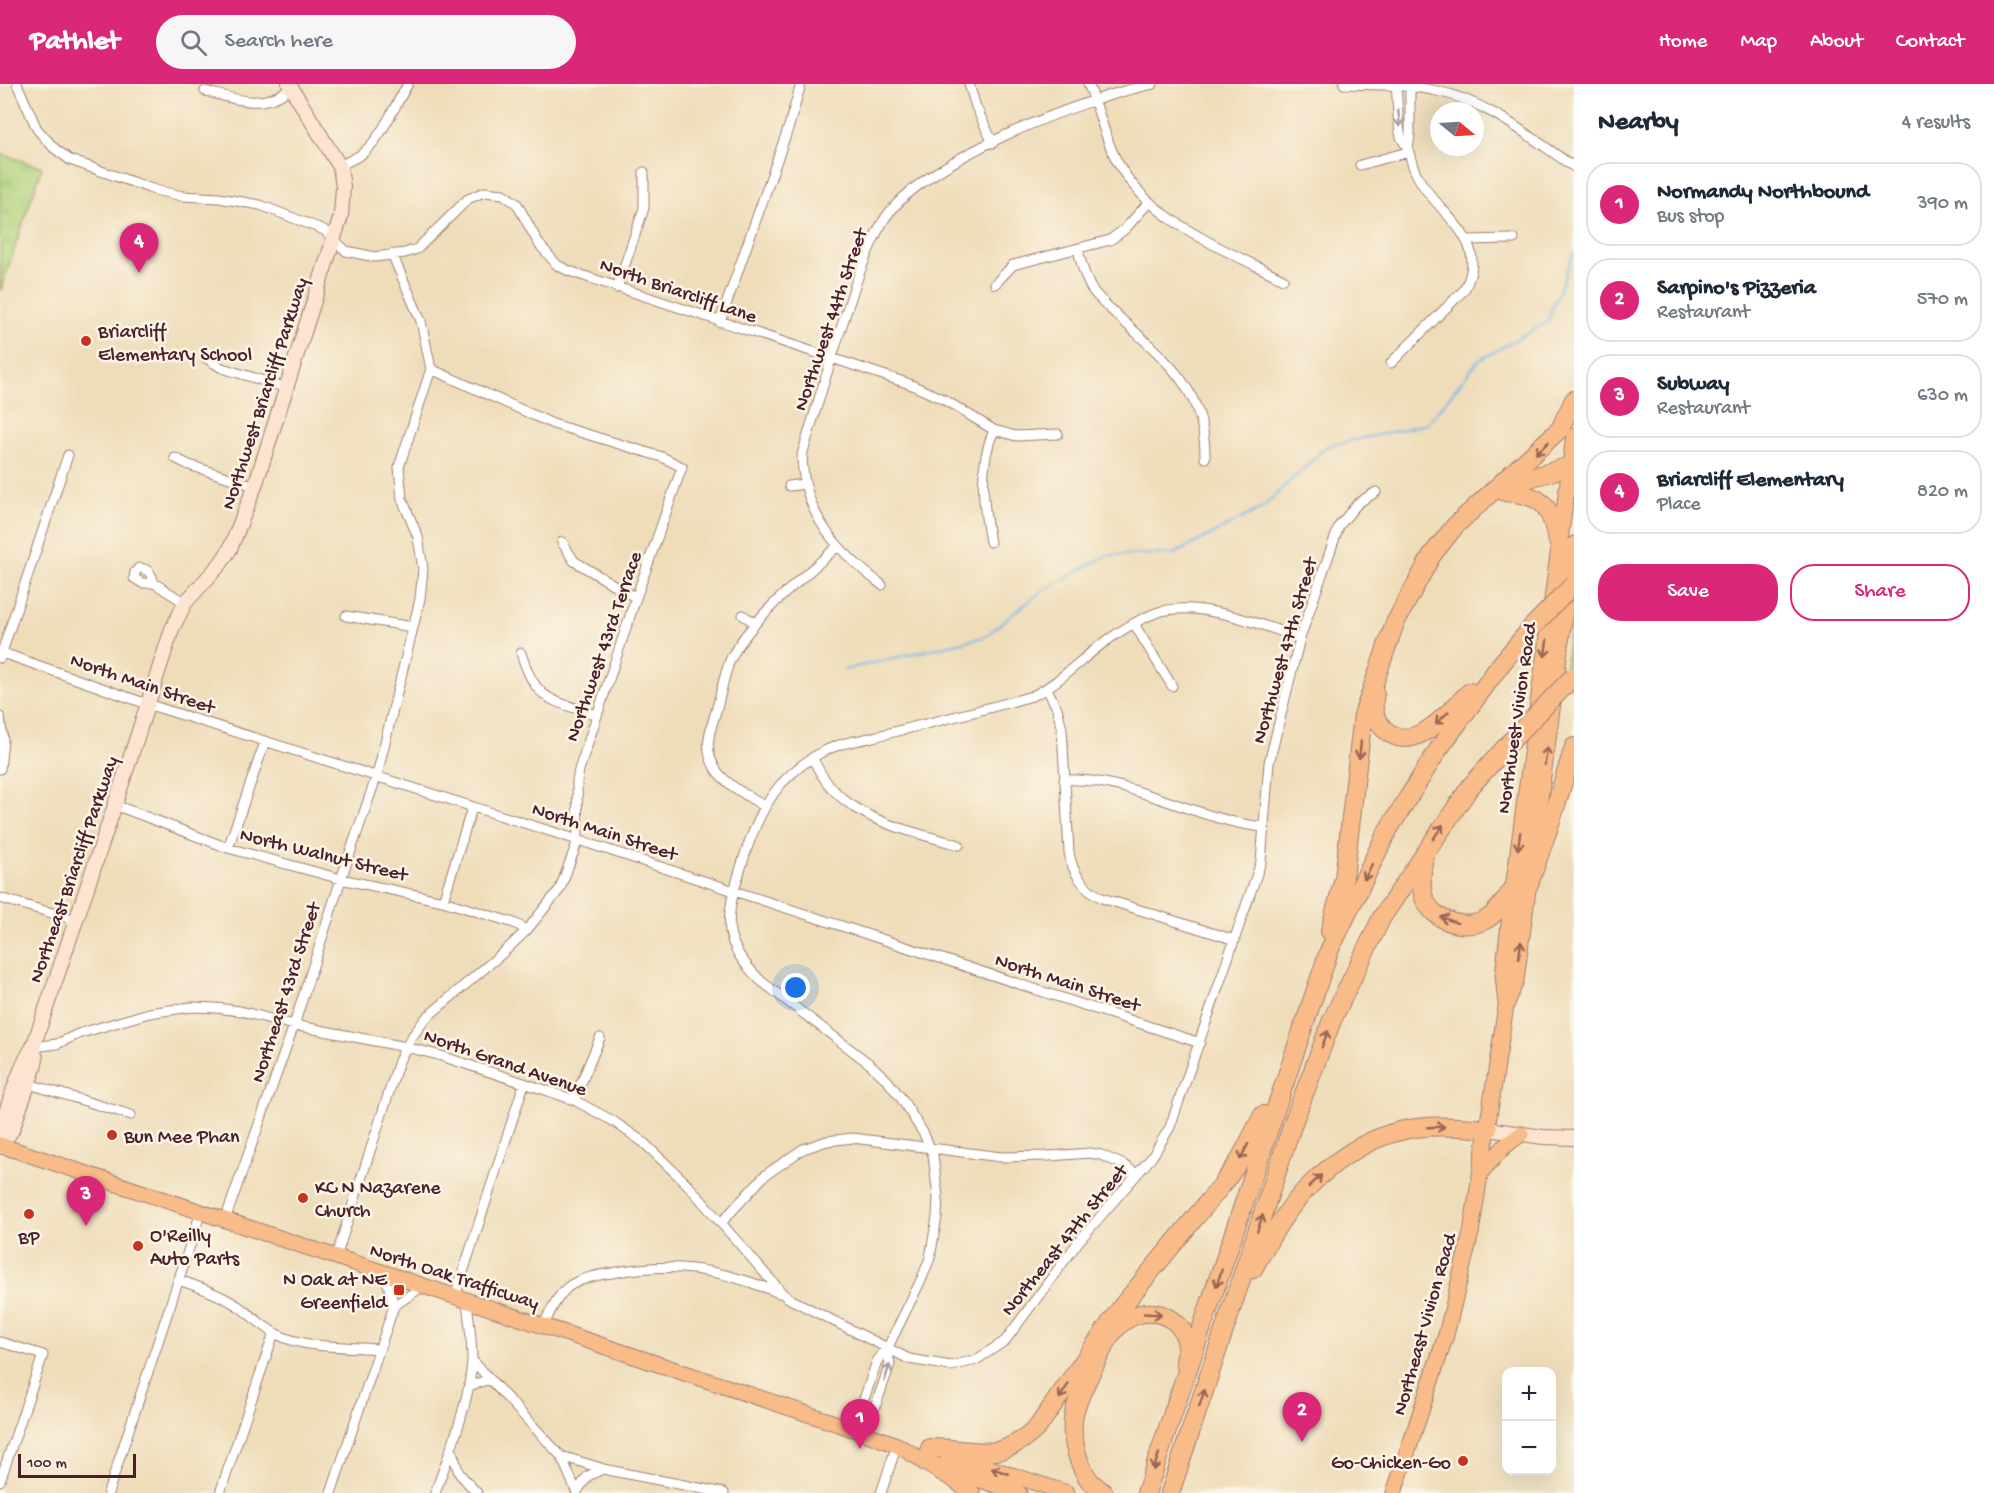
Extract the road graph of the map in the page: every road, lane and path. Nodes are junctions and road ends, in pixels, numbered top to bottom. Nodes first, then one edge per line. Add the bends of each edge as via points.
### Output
1 (17, 84) edge
2 (408, 84) edge
3 (801, 84) edge
4 (969, 84) edge
5 (1088, 84) edge
6 (1153, 84) edge
7 (1344, 84) edge
8 (289, 86) edge
9 (1396, 86) junction
10 (1410, 87) junction
11 (1449, 89) edge
12 (205, 91) dead end
13 (1095, 99) junction
14 (993, 143) junction
15 (1408, 150) junction
16 (1360, 165) dead end
17 (340, 166) junction
18 (1574, 167) edge
19 (644, 172) dead end
20 (1149, 202) junction
21 (1514, 239) dead end
22 (334, 240) junction
23 (1467, 240) junction
24 (1078, 249) junction
25 (392, 255) junction
26 (1283, 279) dead end
27 (995, 284) dead end
28 (617, 288) junction
29 (720, 322) junction
30 (206, 358) dead end
31 (831, 359) junction
32 (1391, 363) dead end
33 (430, 369) junction
34 (287, 388) junction
35 (1574, 400) edge
36 (994, 430) junction
37 (1058, 434) dead end
38 (1574, 436) edge
39 (68, 455) dead end
40 (175, 458) dead end
41 (1205, 458) dead end
42 (1572, 466) edge
43 (804, 484) junction
44 (255, 486) junction
45 (789, 486) dead end
46 (1376, 492) dead end
47 (1505, 492) junction
48 (562, 542) dead end
49 (990, 542) dead end
50 (838, 546) junction
51 (1567, 546) edge
52 (154, 583) dead end
53 (1574, 584) edge
54 (882, 585) dead end
55 (636, 598) junction
56 (185, 603) junction
57 (743, 615) dead end
58 (346, 616) dead end
59 (755, 623) junction
60 (1134, 624) junction
61 (413, 627) junction
62 (1300, 638) junction
63 (521, 653) dead end
64 (1, 654) edge
65 (1501, 664) junction
66 (1574, 676) edge
67 (1172, 686) dead end
68 (1047, 689) junction
69 (147, 704) junction
70 (597, 715) junction
71 (0, 717) edge
72 (264, 742) junction
73 (1574, 747) edge
74 (813, 758) junction
75 (0, 769) edge
76 (377, 775) junction
77 (1064, 780) junction
78 (115, 805) junction
79 (765, 807) junction
80 (472, 808) junction
81 (1263, 827) junction
82 (578, 840) junction
83 (958, 845) dead end
84 (228, 848) junction
85 (1424, 853) junction
86 (340, 879) junction
87 (1521, 886) junction
88 (733, 891) junction
89 (0, 898) edge
90 (443, 901) junction
91 (76, 920) junction
92 (527, 930) junction
93 (1235, 940) junction
94 (1312, 999) junction
95 (294, 1024) junction
96 (600, 1038) dead end
97 (1200, 1043) junction
98 (33, 1047) junction
99 (406, 1047) junction
100 (1283, 1083) junction
101 (29, 1084) junction
102 (524, 1084) junction
103 (574, 1100) junction
104 (131, 1115) dead end
105 (1488, 1129) junction
106 (924, 1134) junction
107 (1521, 1134) junction
108 (1574, 1138) edge
109 (914, 1145) junction
110 (0, 1146) edge
111 (930, 1147) junction
112 (942, 1148) junction
113 (934, 1158) junction
114 (1481, 1172) junction
115 (1137, 1174) junction
116 (201, 1212) junction
117 (225, 1220) junction
118 (721, 1222) junction
119 (336, 1257) junction
120 (378, 1271) junction
121 (764, 1272) junction
122 (179, 1280) junction
123 (756, 1283) junction
124 (423, 1286) junction
125 (783, 1294) junction
126 (461, 1299) junction
127 (1235, 1299) junction
128 (394, 1306) junction
129 (543, 1326) junction
130 (274, 1333) junction
131 (0, 1341) edge
132 (379, 1349) junction
133 (886, 1349) junction
134 (472, 1359) junction
135 (490, 1379) junction
136 (469, 1386) junction
137 (1183, 1386) junction
138 (859, 1431) junction
139 (897, 1444) junction
140 (451, 1448) junction
141 (927, 1454) junction
142 (561, 1456) junction
143 (603, 1469) junction
144 (459, 1473) junction
145 (441, 1474) junction
146 (0, 1481) edge
147 (577, 1492) edge
148 (108, 1493) edge
149 (220, 1493) edge
150 (331, 1493) edge
151 (435, 1493) edge
152 (477, 1493) edge
153 (724, 1493) edge
154 (881, 1493) edge
155 (971, 1493) edge
156 (1019, 1493) edge
157 (1066, 1493) edge
158 (1104, 1493) edge
159 (1146, 1493) edge
160 (1170, 1493) edge
161 (1394, 1493) edge

1 - 22 street, North Briarcliff Lane via 37,129 70,160 168,194 260,205 324,230
2 - 17 street via 372,145
3 - 29 street
4 - 14 street
5 - 13 street
6 - 13 street, Northwest 44th Street
7 - 9 street
8 - 12 street, Northwest Briarcliff Parkway via 275,98 253,103
8 - 17 main road, Northwest Briarcliff Parkway
9 - 10 street
9 -> 15 street via 1401,138
10 - 11 street
10 - 15 street
11 - 18 street via 1492,112
13 - 14 street, Northwest 44th Street
13 - 20 street via 1113,154 1130,183
14 - 31 street, Northwest 44th Street via 923,181 883,222 863,266
15 - 16 street
15 - 23 street via 1426,192
17 - 22 main road, Northwest Briarcliff Parkway via 341,216
19 - 28 street via 644,208
20 - 24 street via 1120,233
20 - 26 street via 1190,232
21 - 23 street
22 - 25 street, North Briarcliff Lane via 346,251 375,257
22 - 34 main road, Northwest Briarcliff Parkway
23 - 32 street via 1470,280 1464,290
24 - 27 street via 1013,265
24 - 41 street via 1084,274 1098,297 1177,373 1188,389 1201,417
25 - 28 street, North Briarcliff Lane via 417,249 468,199 484,192 503,194 517,204 539,244 557,265
25 - 33 street via 421,321
28 - 29 street, North Briarcliff Lane
29 - 31 street, North Briarcliff Lane
30 - 34 street via 222,368
31 - 36 street, North Briarcliff Lane via 925,390
31 - 43 street, Northwest 44th Street via 802,455
33 - 55 street, Northwest 43rd Terrace via 553,424 662,457 682,467
33 - 61 street, Northeast 43rd Street via 399,467 402,499 418,537 423,569
34 - 44 main road, Northwest Briarcliff Parkway
35 -> 94 highway via 1560,429 1546,444 1455,526 1432,555 1395,623 1363,715 1344,878
36 - 37 street, North Briarcliff Lane via 1016,436
36 - 49 street via 984,469 984,507
38 - 42 main road, Northwest Vivion Road
39 - 64 street
40 - 44 street
42 - 47 highway via 1526,479
42 - 51 main road, Northwest Vivion Road
43 - 45 street
43 - 50 street, Northwest 44th Street via 818,519
44 - 56 main road, Northwest Briarcliff Parkway via 230,549
46 - 62 street, Northwest 47th Street via 1358,503 1339,526
47 - 51 highway via 1525,493 1539,501 1550,512
65 -> 47 highway via 1426,733 1397,737 1376,720 1374,696 1411,604 1457,534
48 - 55 street via 574,561
50 - 54 street, Northwest 44th Street
50 - 59 street
51 - 87 main road, Northwest Vivion Road
52 - 56 street
53 - 65 highway, bridge
55 - 70 street, Northwest 43rd Terrace
56 - 69 main road, Northwest Briarcliff Parkway via 172,629
57 - 59 street
58 - 61 street
59 - 79 street via 730,660 707,744 714,766 724,780
60 - 62 street via 1162,612 1202,609
60 - 67 street
60 - 68 street
61 - 76 street, Northeast 43rd Street
62 - 81 street, Northwest 47th Street via 1269,763
63 - 70 street via 533,685 544,696
64 - 69 street, North Main Street
65 -> 94 highway via 1438,750 1388,830 1329,951
85 -> 66 highway, bridge via 1470,787
68 - 74 street via 993,707 841,744
68 - 77 street via 1061,719
69 - 72 street, North Main Street
69 - 78 main road, Northeast Briarcliff Parkway
70 - 82 street, Northwest 43rd Terrace via 577,781
71 - 75 street
72 - 76 street, North Main Street
72 - 84 street
73 - 87 highway via 1551,821
74 - 79 street via 791,774
74 - 83 street via 839,798 878,819
76 - 80 street, North Main Street
76 - 86 street, Northeast 43rd Street
77 - 81 street via 1082,779 1119,787 1220,820
77 - 93 street via 1070,858 1083,884 1108,900
78 - 84 street, North Walnut Street
78 - 91 main road, Northeast Briarcliff Parkway
79 - 88 street via 750,837
80 - 82 street, North Main Street
80 - 90 street
81 - 93 street, Northwest 47th Street via 1261,862
82 - 88 street, North Main Street
82 - 92 street via 560,889
84 - 86 street, North Walnut Street
87 -> 85 highway via 1484,921 1451,922 1430,908 1423,896
127 -> 85 highway via 1293,1123 1332,1020 1382,917
86 - 90 street, North Walnut Street
86 - 95 street, Northeast 43rd Street
87 - 105 main road, Northwest Vivion Road via 1503,975 1506,1006
88 - 97 street, North Main Street
88 - 106 street via 729,926 734,948 746,967 887,1080
89 - 91 street
90 - 92 street, North Walnut Street
91 - 98 main road, Northeast Briarcliff Parkway
92 - 99 street via 426,1018
93 - 97 street, Northwest 47th Street
94 - 100 highway
95 - 98 street, North Grand Avenue via 232,1010 191,1007 149,1012 57,1044
95 - 99 street, North Grand Avenue
95 - 117 street, Northeast 43rd Street
96 - 103 street
97 - 115 street, Northeast 47th Street via 1170,1127
98 - 101 main road, Northeast Briarcliff Parkway via 36,1059
98 - 110 main road, Northeast Briarcliff Parkway via 2,1128
99 - 102 street, North Grand Avenue
99 - 119 street
100 -> 137 highway
100 -> 141 highway via 1233,1171 1123,1305 1037,1428 999,1452 953,1448
101 - 104 street
101 - 110 main road, Northeast Briarcliff Parkway via 12,1130
102 - 103 street, North Grand Avenue
102 - 126 street
103 - 118 street, North Grand Avenue via 613,1120 643,1142
105 - 107 main road
105 - 114 main road, Northeast Vivion Road
127 -> 105 highway via 1280,1222 1320,1176 1339,1161 1365,1145 1401,1131 1436,1126
106 - 109 street
106 - 111 street
107 - 108 main road
107 - 114 main road
109 - 111 street
109 - 118 street via 853,1138 808,1146 764,1176
110 - 116 main road, North Oak Trafficway
111 - 112 street
111 - 113 street
112 - 113 street
112 - 115 street via 1020,1158 1090,1153
113 - 133 street via 938,1197 930,1258
114 - 161 main road, Northeast Vivion Road via 1471,1233 1446,1335
115 - 133 street, Northeast 47th Street via 1079,1241 1005,1341 975,1360 951,1366 909,1359
116 - 117 main road, North Oak Trafficway
116 - 122 street
117 - 119 main road, North Oak Trafficway
118 - 121 street, North Grand Avenue
119 - 120 main road, North Oak Trafficway
120 - 124 main road, North Oak Trafficway
120 - 128 street via 388,1284
121 - 123 street
121 - 125 street, North Grand Avenue
122 - 130 street via 237,1305
122 - 148 street
123 - 125 street
123 - 129 street via 684,1267 602,1275 580,1280 566,1289
124 - 126 main road, North Oak Trafficway
124 - 128 street
125 - 133 street, North Grand Avenue
126 - 129 main road, North Oak Trafficway
126 - 134 street
160 -> 127 highway
128 - 132 street
129 - 138 main road, North Oak Trafficway
130 - 132 street via 302,1342
130 - 149 street
131 - 146 street via 43,1355
132 - 150 street
133 - 138 street via 890,1364 870,1422
134 - 135 street
134 - 136 street
135 - 136 street
135 - 142 street
136 - 140 street
158 -> 137 highway via 1091,1482 1080,1463 1073,1418 1109,1337 1122,1322 1134,1316 1160,1313 1170,1318 1180,1327 1187,1348
137 -> 159 highway
138 - 139 main road, North Oak Trafficway
139 - 141 main road, North Oak Trafficway
139 - 154 street
140 - 144 street
140 - 145 street
141 - 155 highway
141 - 156 main road, North Oak Trafficway
157 -> 141 main road, North Oak Trafficway
142 - 143 street
142 - 147 street
143 - 147 street via 588,1476
143 - 153 street
144 - 145 street
144 - 152 street
145 - 151 street

